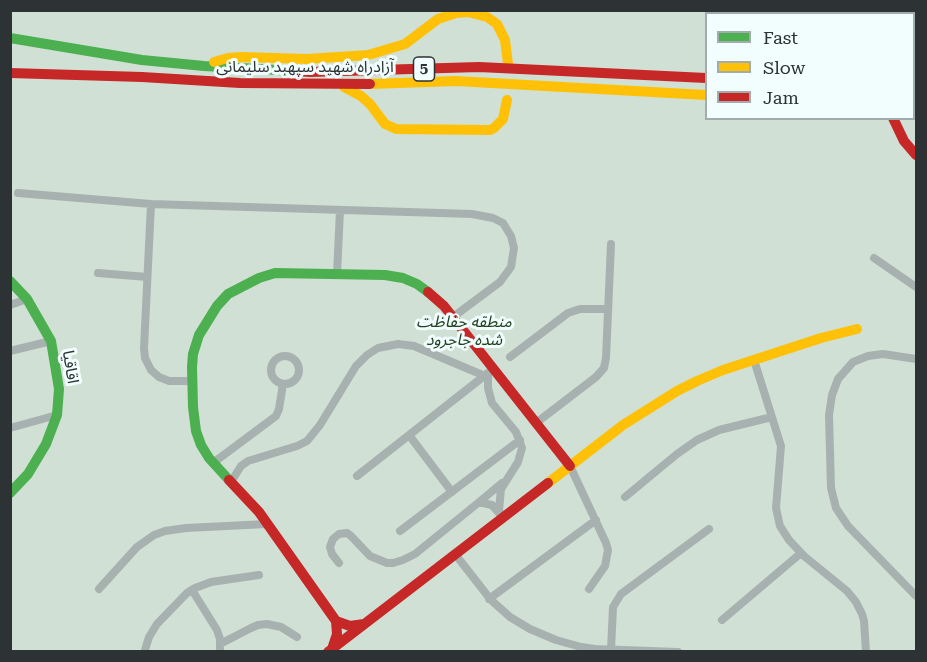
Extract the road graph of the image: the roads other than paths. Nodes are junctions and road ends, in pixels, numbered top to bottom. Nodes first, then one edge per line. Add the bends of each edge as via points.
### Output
1 (10, 38) edge
2 (508, 64) dead end
3 (204, 66) junction
4 (10, 73) edge
5 (705, 78) edge
6 (336, 85) junction
7 (705, 95) edge
8 (507, 100) dead end
9 (894, 120) edge
10 (916, 155) edge
11 (18, 193) dead end
12 (151, 204) junction
13 (340, 210) junction
14 (611, 244) dead end
15 (873, 258) dead end
16 (98, 273) dead end
17 (337, 274) junction
18 (147, 277) junction
19 (10, 280) edge
20 (916, 287) edge
21 (27, 299) junction
22 (10, 305) edge
23 (608, 309) junction
24 (453, 317) junction
25 (857, 329) dead end
26 (51, 341) junction
27 (10, 351) edge
28 (510, 357) dead end
29 (916, 359) edge
30 (754, 360) junction
31 (489, 372) junction
32 (192, 381) junction
33 (283, 384) dead end
34 (57, 415) junction
35 (772, 417) junction
36 (536, 423) junction
37 (10, 428) edge
38 (409, 435) junction
39 (520, 440) junction
40 (213, 463) junction
41 (570, 466) junction
42 (357, 476) dead end
43 (508, 478) junction
44 (231, 482) junction
45 (452, 492) junction
46 (10, 493) edge
47 (624, 497) dead end
48 (478, 503) junction
49 (501, 516) junction
50 (596, 520) junction
51 (267, 524) junction
52 (709, 529) dead end
53 (400, 531) dead end
54 (455, 554) junction
55 (801, 554) junction
56 (339, 563) dead end
57 (259, 575) dead end
58 (99, 589) dead end
59 (589, 589) dead end
60 (192, 590) junction
61 (916, 596) edge
62 (489, 599) junction
63 (722, 620) dead end
64 (336, 621) junction
65 (364, 624) junction
66 (297, 638) dead end
67 (220, 648) edge
68 (145, 650) edge
69 (330, 650) edge
70 (610, 650) junction
71 (678, 651) edge
72 (866, 651) edge

1 - 3 main road, آزادراه شهید سپهبد سلیمانی / 5
2 - 3 main road via 501,30 482,15 462,12 438,19 405,44 368,55 307,59 242,57
3 - 5 main road, آزادراه شهید سپهبد سلیمانی / 5 via 310,72 479,67
4 - 6 main road, آزادراه شهید سپهبد سلیمانی / 5
6 - 7 main road, آزادراه شهید سپهبد سلیمانی / 5 via 456,81
6 - 8 main road via 361,96 385,124 396,129 490,130 503,119
9 - 10 main road
11 - 12 street
12 - 13 street
12 - 18 street
13 - 17 street
13 - 24 street via 472,214 503,223 514,248 508,272
14 - 23 street
15 - 20 street
16 - 18 street
17 - 24 main road via 403,278 430,292
17 - 32 main road via 275,273 228,294 212,311 199,335 193,354
18 - 32 street via 147,363 164,380
19 - 21 main road, اقاقیا
21 - 22 street
21 - 26 main road, اقاقیا
23 - 28 street via 568,313
23 - 36 street via 604,369
24 - 31 main road
25 - 30 main road
26 - 27 street
26 - 34 main road, اقاقیا via 59,390
29 - 61 street via 882,354 853,362 838,379 830,415 831,488 836,508
30 - 35 street
30 - 41 main road via 677,391 623,425
31 - 36 main road
31 - 38 street
31 - 39 street via 492,403
31 - 44 street via 414,346 378,348 356,366 307,441 248,461
32 - 40 main road via 196,431
33 - 40 street via 273,420
34 - 37 street
34 - 46 main road, اقاقیا via 28,474
35 - 47 street via 719,430 697,440
35 - 55 street via 781,446 778,520
36 - 41 main road
38 - 42 street
38 - 45 street
39 - 43 street via 520,458
39 - 45 street
40 - 44 main road
41 - 49 main road
41 - 50 street
43 - 48 street
43 - 49 street via 500,494
44 - 51 main road
45 - 53 street
48 - 49 street via 492,505
48 - 56 street via 415,554 393,563 370,556 347,533 339,534 330,547
49 - 54 main road
50 - 59 street via 608,550 602,572
50 - 62 street
51 - 58 street via 186,528 154,535 137,547
51 - 64 main road
52 - 70 street via 621,594 613,607
54 - 62 street
54 - 65 main road
55 - 63 street
55 - 72 street via 856,602 864,621
57 - 60 street via 211,582
60 - 67 street via 217,630
60 - 68 street via 158,624
62 - 70 street via 510,617 556,640
64 - 65 main road via 350,626
64 - 69 main road via 337,634
65 - 69 main road
66 - 67 street via 281,627 258,625
70 - 71 street

